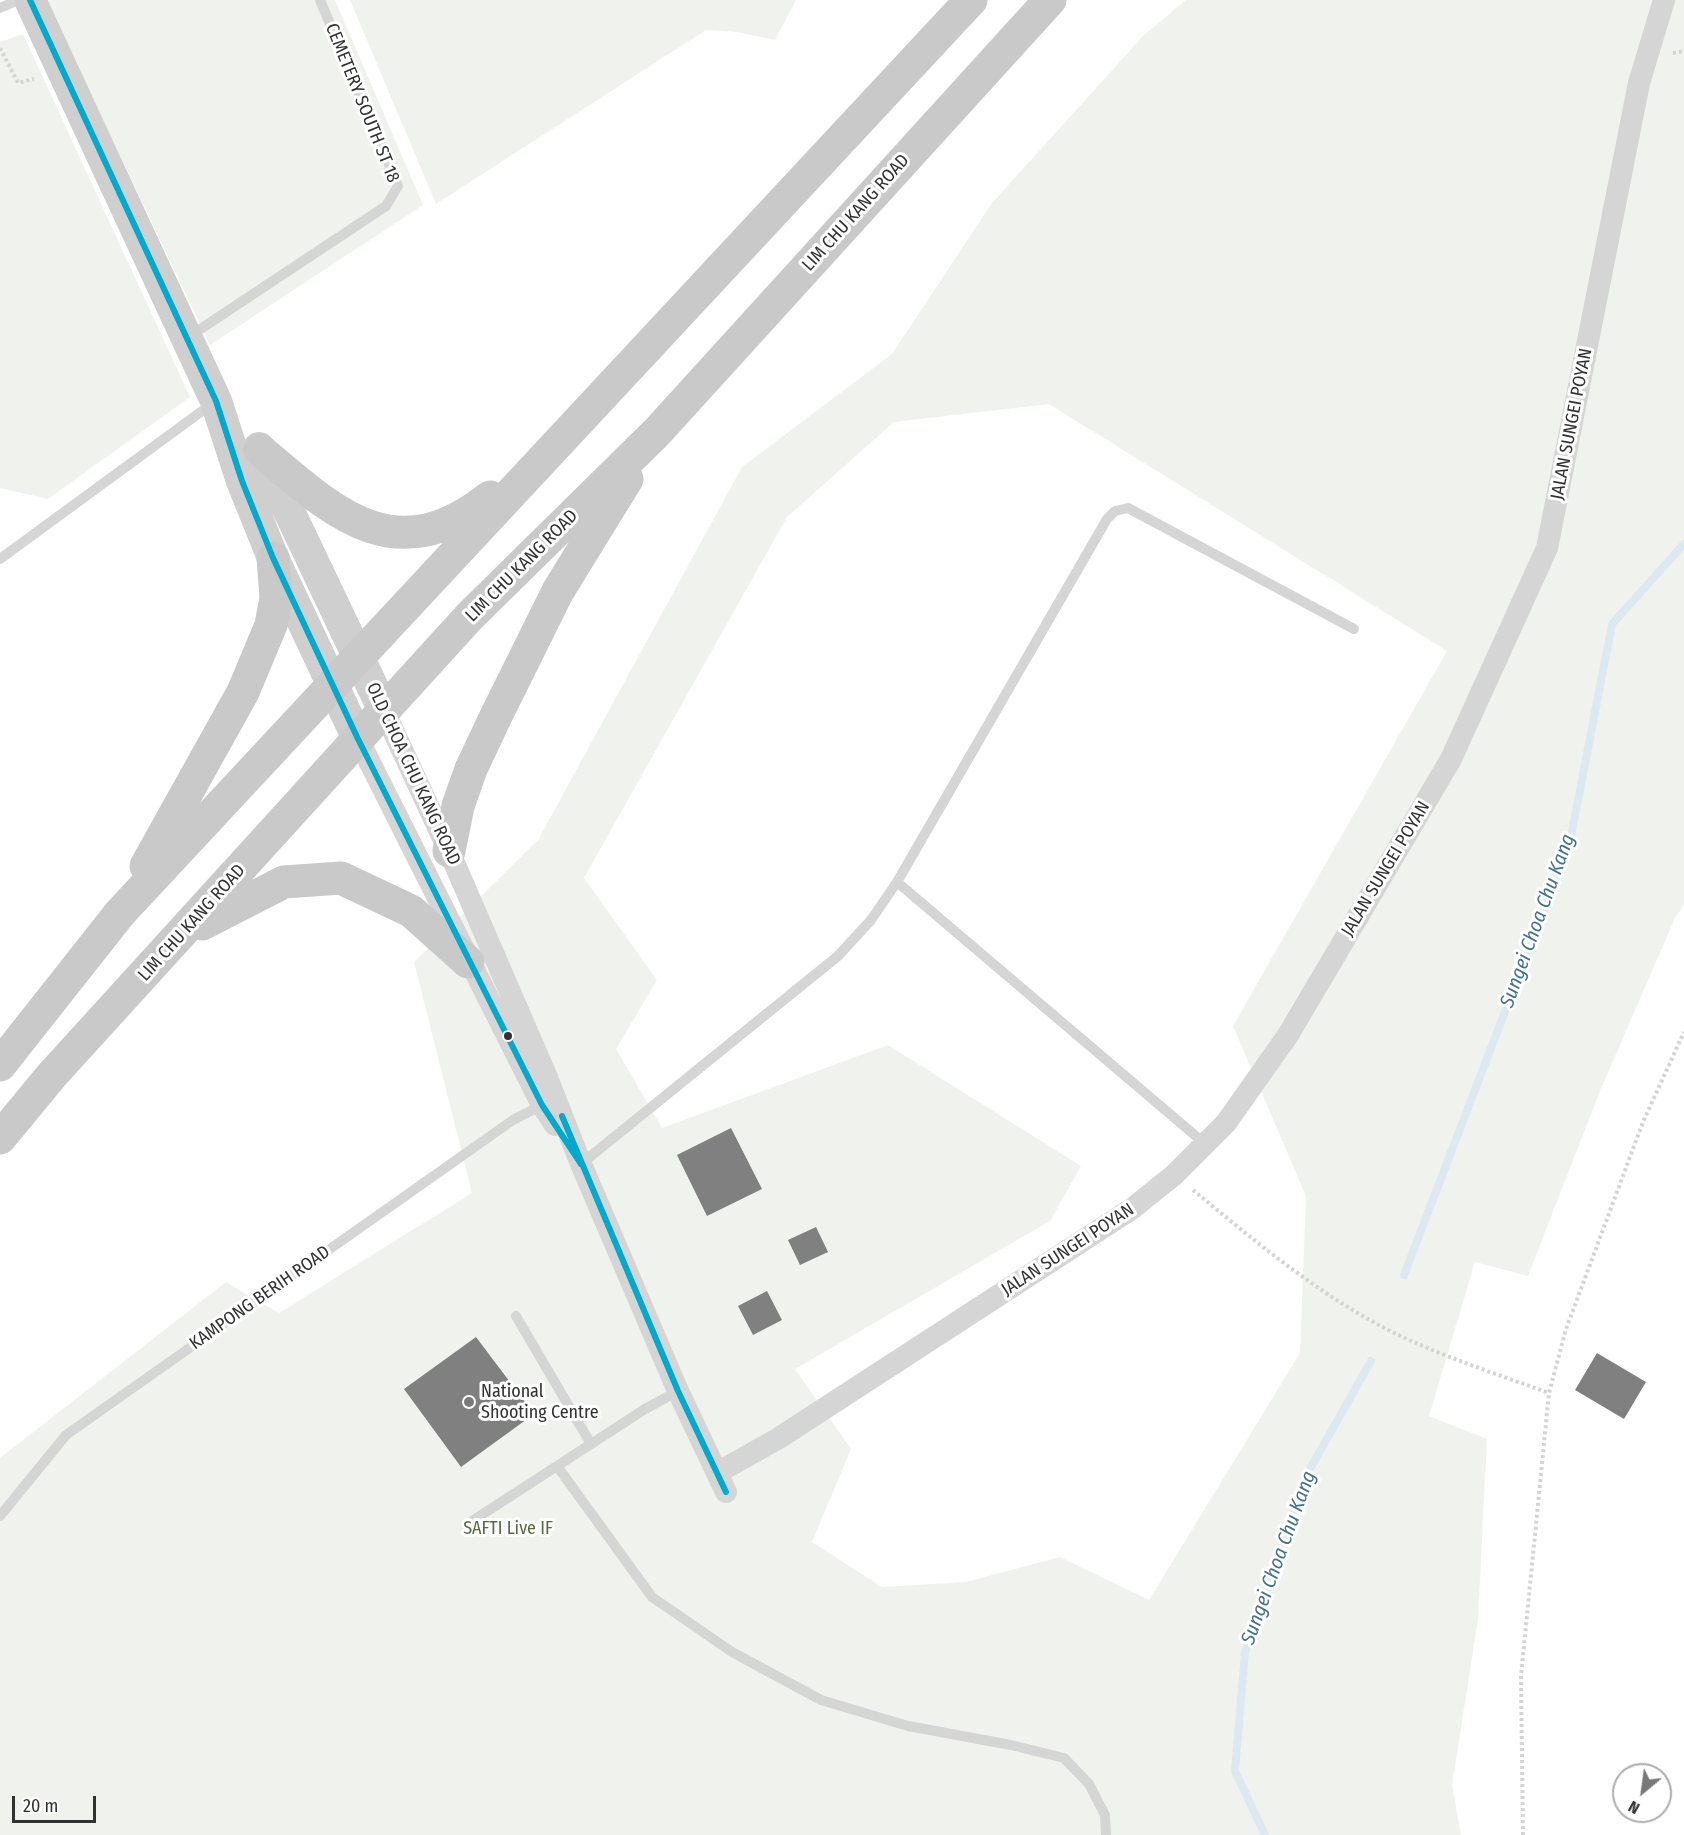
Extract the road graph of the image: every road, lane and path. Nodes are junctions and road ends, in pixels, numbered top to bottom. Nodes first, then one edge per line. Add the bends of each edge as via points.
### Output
1 (19, 0) edge
2 (30, 0) edge
3 (320, 0) edge
4 (972, 0) edge
5 (1050, 0) edge
6 (1664, 0) edge
7 (0, 8) edge
8 (0, 48) edge
9 (63, 71) junction
10 (187, 338) junction
11 (216, 401) junction
12 (657, 432) junction
13 (556, 445) junction
14 (260, 450) junction
15 (273, 558) junction
16 (0, 560) edge
17 (1354, 629) dead end
18 (359, 656) junction
19 (333, 684) junction
20 (384, 711) junction
21 (358, 739) junction
22 (449, 851) junction
23 (897, 882) junction
24 (120, 913) junction
25 (182, 934) junction
26 (468, 962) junction
27 (1684, 1032) edge
28 (0, 1065) edge
29 (542, 1105) junction
30 (0, 1137) edge
31 (1204, 1143) junction
32 (581, 1164) junction
33 (1174, 1175) junction
34 (516, 1316) dead end
35 (678, 1391) junction
36 (1549, 1393) junction
37 (591, 1444) junction
38 (557, 1466) junction
39 (722, 1482) joint
40 (0, 1516) edge
41 (466, 1525) dead end
42 (1106, 1835) edge
43 (1523, 1835) edge

1 - 7 lane
2 - 9 street, OLD CHOA CHU KANG ROAD
3 - 10 lane, CEMETERY SOUTH ST 18 via 398,186 386,206
4 - 13 main road
5 - 12 main road, LIM CHU KANG ROAD
6 - 31 street, JALAN SUNGEI POYAN via 1639,83 1547,548 1451,759 1288,1035 1226,1123
8 - 9 path via 18,83
9 - 10 street, OLD CHOA CHU KANG ROAD
10 - 11 street, OLD CHOA CHU KANG ROAD
11 - 14 street, OLD CHOA CHU KANG ROAD
11 - 15 street, OLD CHOA CHU KANG ROAD
11 - 16 lane
12 - 20 main road, LIM CHU KANG ROAD via 469,617
12 - 22 main road via 558,591 537,633 471,769
13 - 14 main road via 470,513 421,533 387,532 354,521 319,501
13 - 18 main road
14 - 18 street, OLD CHOA CHU KANG ROAD
15 - 19 street, OLD CHOA CHU KANG ROAD
15 - 24 main road via 276,598 271,625 243,692
17 - 23 lane via 1128,508 1115,511
18 - 19 main road
18 - 20 street, OLD CHOA CHU KANG ROAD
19 - 21 street, OLD CHOA CHU KANG ROAD
19 - 24 main road
20 - 21 main road, LIM CHU KANG ROAD
20 - 22 street, OLD CHOA CHU KANG ROAD
21 - 25 main road, LIM CHU KANG ROAD
21 - 26 street, OLD CHOA CHU KANG ROAD
22 - 32 street, OLD CHOA CHU KANG ROAD
23 - 31 lane
23 - 32 lane via 871,920 838,956
24 - 28 main road
25 - 26 main road via 284,882 341,878 411,911
25 - 30 main road, LIM CHU KANG ROAD
26 - 29 street, OLD CHOA CHU KANG ROAD
27 - 36 path via 1639,1133 1566,1329
29 - 32 street, OLD CHOA CHU KANG ROAD
29 - 40 lane, KAMPONG BERIH ROAD via 513,1120 66,1435
31 - 33 street, JALAN SUNGEI POYAN
32 - 35 street, OLD CHOA CHU KANG ROAD
33 - 36 path via 1329,1295 1414,1342
33 - 39 street, JALAN SUNGEI POYAN via 1123,1215 779,1438
34 - 37 lane
35 - 37 lane
35 - 39 street, OLD CHOA CHU KANG ROAD
36 - 43 path via 1521,1676
37 - 38 lane
38 - 41 lane
38 - 42 lane via 652,1597 732,1653 821,1700 908,1726 1064,1758 1089,1784 1105,1815

